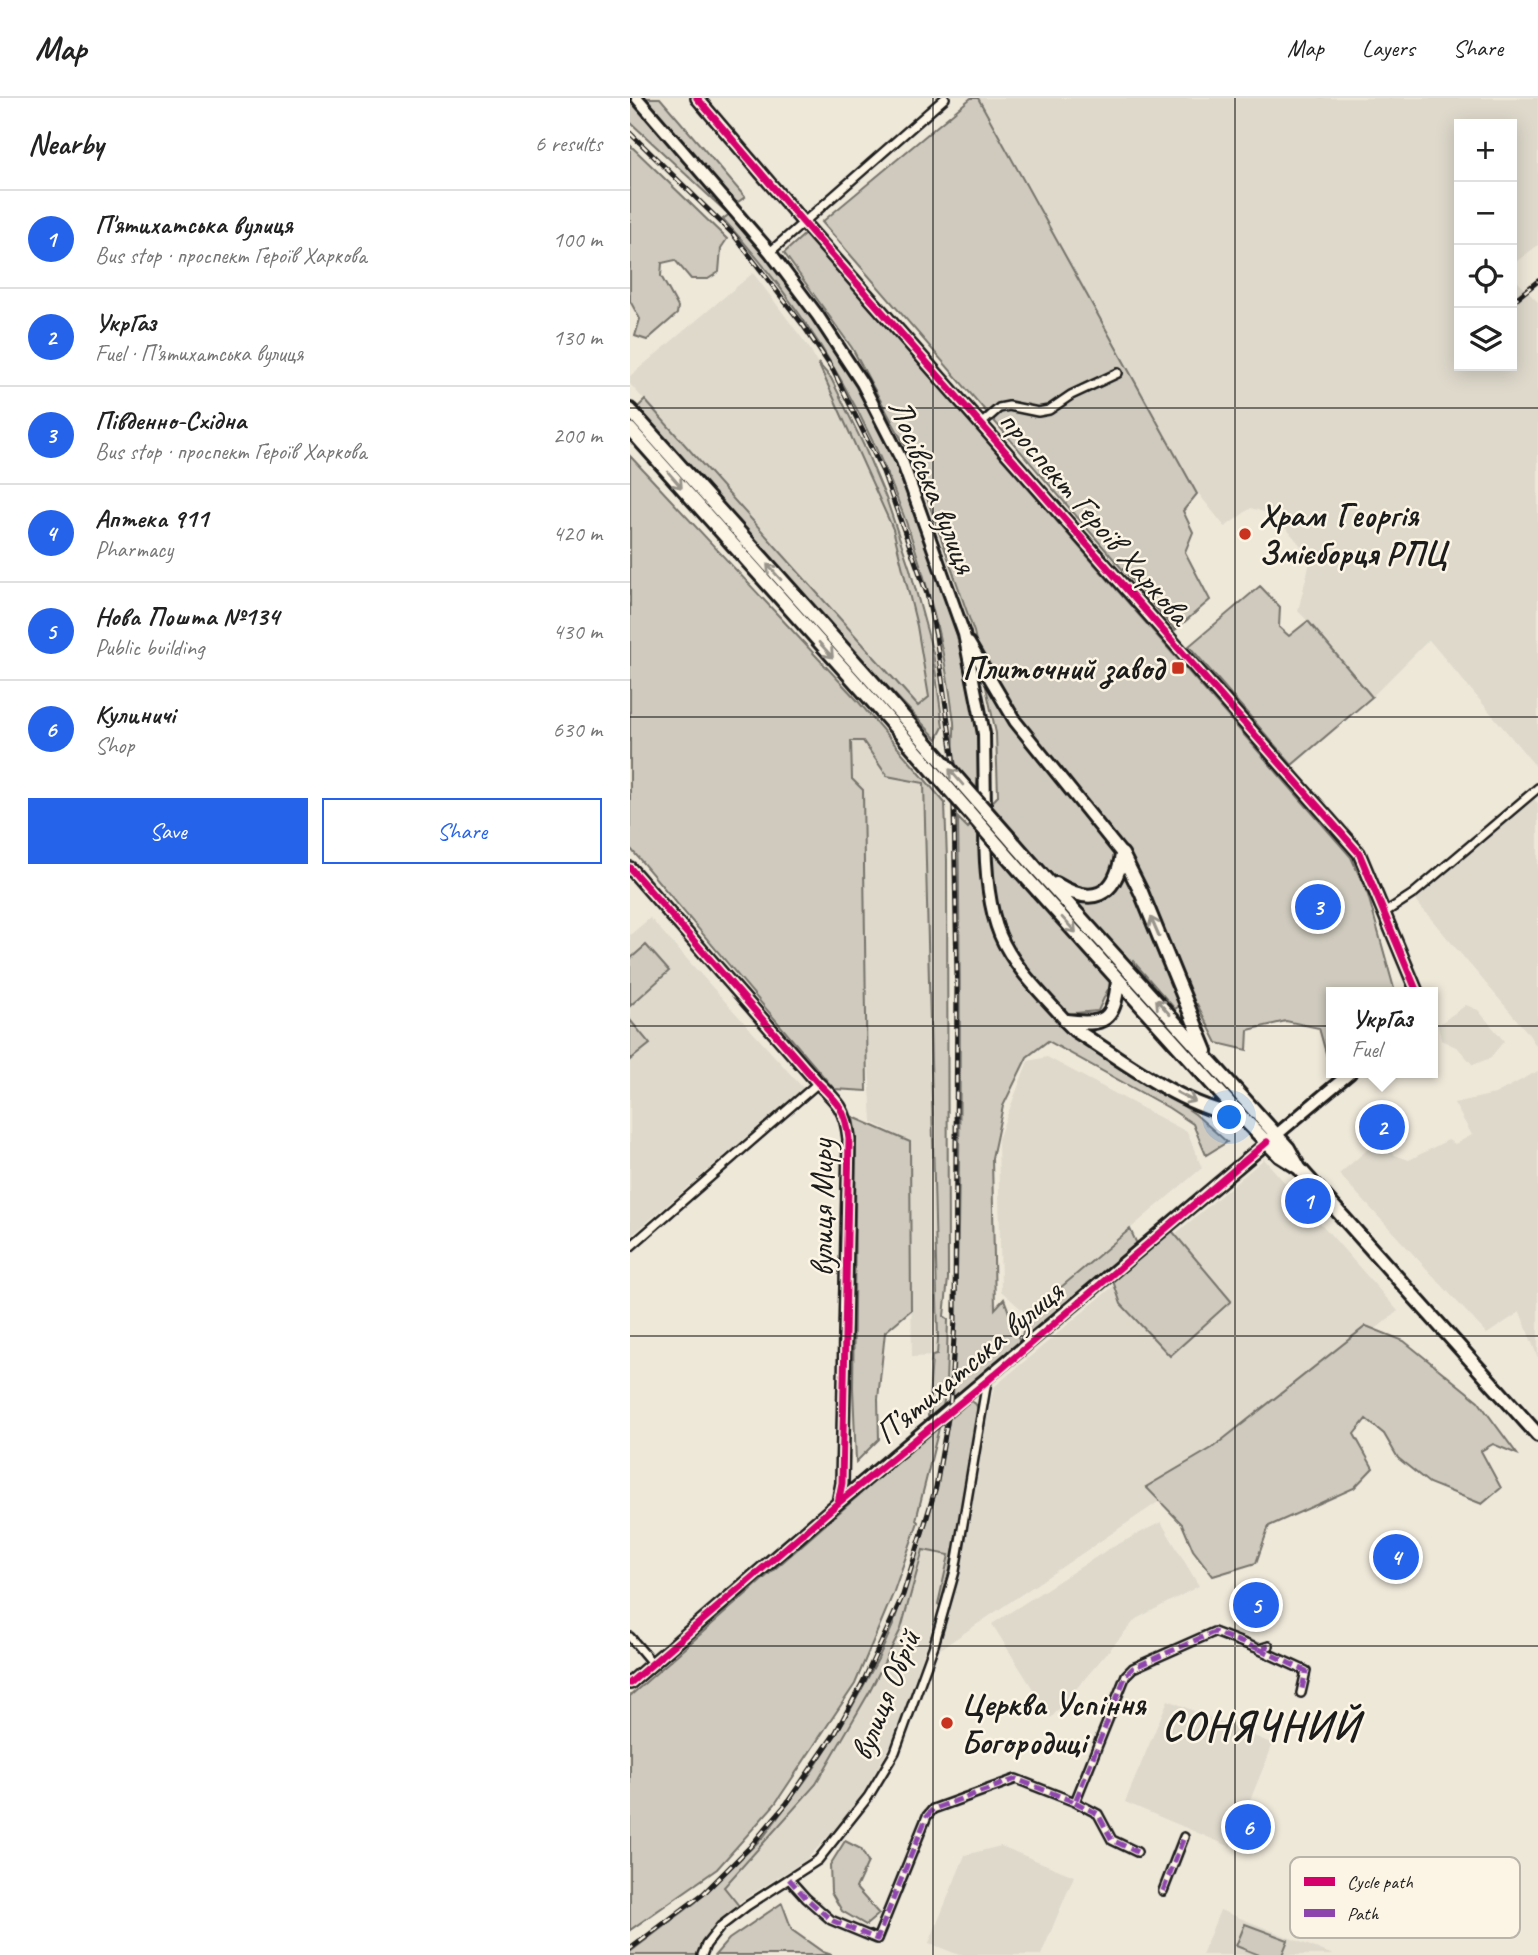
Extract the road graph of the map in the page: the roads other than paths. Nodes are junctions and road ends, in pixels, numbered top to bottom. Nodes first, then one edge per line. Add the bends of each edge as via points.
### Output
1 (637, 98) edge
2 (697, 98) edge
3 (945, 98) edge
4 (802, 221) junction
5 (770, 252) junction
6 (1118, 373) dead end
7 (630, 410) edge
8 (981, 424) junction
9 (630, 429) edge
10 (964, 634) junction
11 (880, 700) junction
12 (1538, 788) edge
13 (1122, 854) junction
14 (630, 868) edge
15 (1043, 876) junction
16 (1384, 913) junction
17 (1118, 981) junction
18 (1415, 987) edge
19 (1066, 1021) junction
20 (1209, 1058) junction
21 (1344, 1078) edge
22 (818, 1083) junction
23 (1241, 1116) junction
24 (1271, 1138) junction
25 (630, 1247) edge
26 (987, 1381) junction
27 (1538, 1434) edge
28 (838, 1503) junction
29 (630, 1637) edge
30 (1269, 1646) dead end
31 (1259, 1649) junction
32 (653, 1664) junction
33 (630, 1683) edge
34 (1301, 1693) dead end
35 (1075, 1802) junction
36 (1184, 1837) dead end
37 (1137, 1852) dead end
38 (789, 1879) junction
39 (1163, 1891) dead end
40 (702, 1955) edge

1 - 5 street, Лосівська вулиця
2 - 4 street, проспект Героїв Харкова
3 - 4 street
4 - 5 street
4 - 8 street, проспект Героїв Харкова
5 - 10 street, Лосівська вулиця via 862,383 902,461
6 - 8 street via 1049,411 1009,406 999,408
11 -> 7 main road
8 - 16 street, проспект Героїв Харкова via 1359,853
9 -> 11 main road
10 - 13 street via 1015,720
10 - 19 street via 984,734 985,840 993,915 1010,954
15 -> 11 main road, bridge
11 -> 17 main road, bridge
12 - 16 street via 1413,894
13 - 15 main road via 1114,879 1103,892 1081,897
20 -> 13 main road
14 - 22 street, вулиця Миру
20 -> 15 main road
16 - 18 street, проспект Героїв Харкова
17 - 19 main road via 1113,1009 1104,1018 1090,1024
17 - 23 main road
19 -> 23 main road via 1169,1088 1210,1110
20 - 24 main road
21 - 24 street, П’ятихатська вулиця
22 - 25 street
22 - 28 street, вулиця Миру via 840,1104 849,1139
23 - 24 main road
24 - 26 street, П’ятихатська вулиця
24 - 27 main road via 1288,1147 1299,1168
26 - 28 street, П’ятихатська вулиця
26 - 38 street, вулиця Обрій via 955,1572 909,1717 895,1752 868,1797 818,1860
28 - 32 street, П’ятихатська вулиця
29 - 32 street
30 - 31 street
31 - 34 street via 1306,1671
31 - 35 street via 1214,1632 1133,1668 1126,1675
32 - 33 street, П’ятихатська вулиця
35 - 37 street via 1098,1814 1112,1840
35 - 38 street via 1016,1779 933,1809 877,1939 831,1920
36 - 39 street
38 - 40 street, вулиця Обрій via 721,1926

